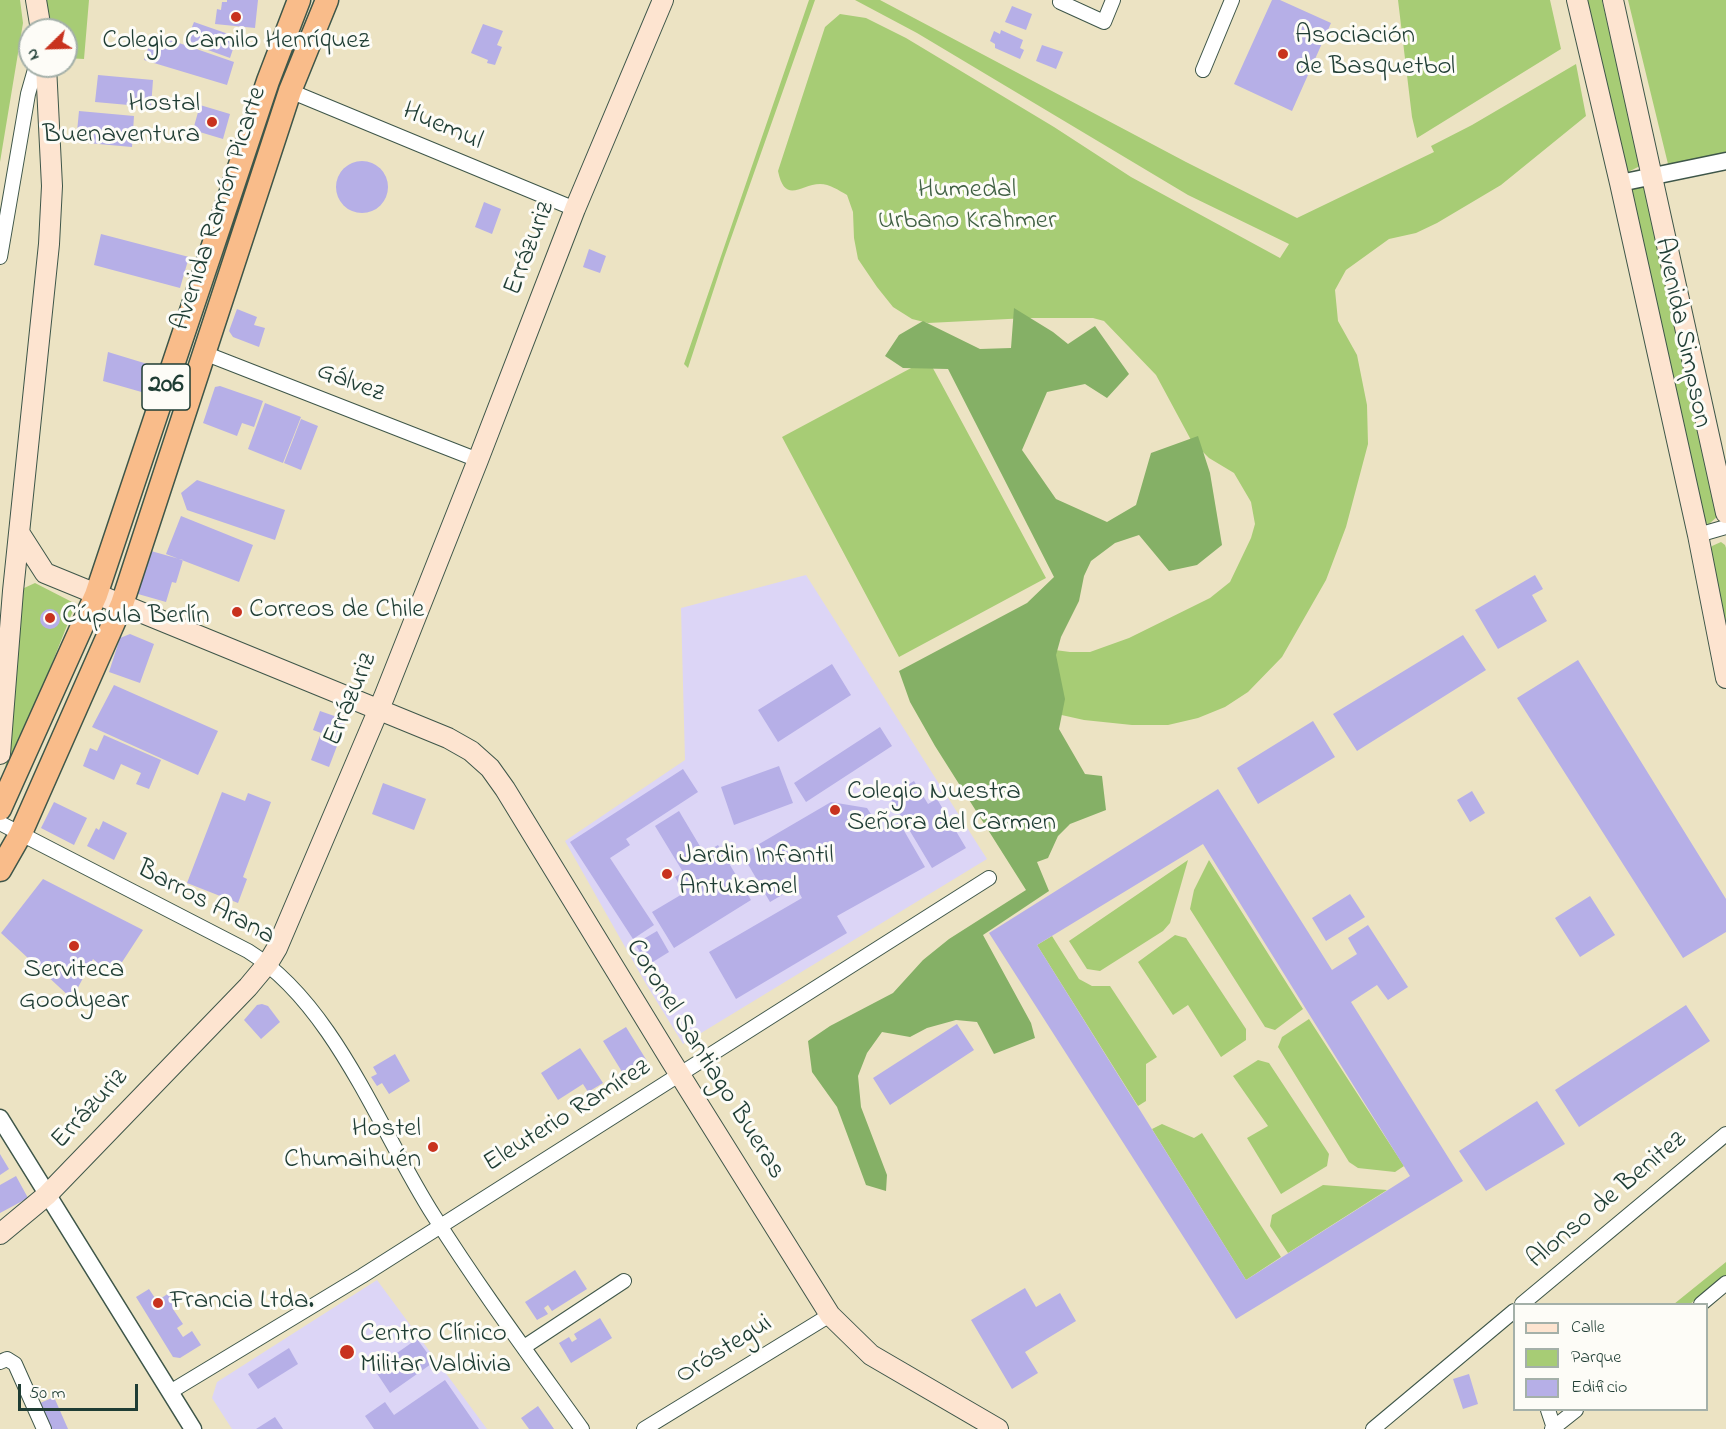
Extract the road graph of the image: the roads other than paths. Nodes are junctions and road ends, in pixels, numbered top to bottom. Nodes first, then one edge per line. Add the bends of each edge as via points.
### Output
1 (36, 0) edge
2 (299, 0) edge
3 (327, 0) edge
4 (663, 0) edge
5 (1113, 0) edge
6 (1232, 0) edge
7 (1577, 0) edge
8 (1613, 0) edge
9 (1060, 2) dead end
10 (39, 18) edge
11 (1203, 70) dead end
12 (32, 78) edge
13 (47, 78) edge
14 (290, 91) junction
15 (1726, 161) edge
16 (1653, 177) junction
17 (1620, 183) junction
18 (575, 209) junction
19 (0, 257) edge
20 (204, 352) junction
21 (478, 460) junction
22 (1726, 513) edge
23 (1726, 526) edge
24 (20, 534) junction
25 (1698, 535) junction
26 (45, 573) junction
27 (13, 591) junction
28 (96, 595) junction
29 (122, 604) junction
30 (1726, 678) edge
31 (378, 711) junction
32 (0, 754) edge
33 (0, 809) edge
34 (0, 824) edge
35 (20, 835) junction
36 (0, 870) edge
37 (989, 878) dead end
38 (268, 963) junction
39 (680, 1074) junction
40 (0, 1118) edge
41 (1726, 1134) edge
42 (47, 1195) junction
43 (441, 1227) junction
44 (0, 1234) edge
45 (624, 1281) dead end
46 (1726, 1283) edge
47 (1524, 1303) edge
48 (1703, 1303) edge
49 (1513, 1313) edge
50 (830, 1315) junction
51 (524, 1347) junction
52 (0, 1362) edge
53 (170, 1392) junction
54 (1548, 1411) edge
55 (1575, 1411) edge
56 (44, 1429) edge
57 (193, 1429) edge
58 (582, 1429) edge
59 (644, 1429) edge
60 (998, 1429) edge
61 (1373, 1429) edge
62 (1554, 1429) edge

1 - 10 main road
2 - 28 highway, Avenida Ramón Picarte / 206 via 268,81
3 - 14 highway, Avenida Ramón Picarte / 206
4 - 18 main road, Errázuriz
5 - 9 street via 1104,22
6 - 11 street
7 - 17 main road, Avenida Simpson
8 - 16 main road, Avenida Simpson
12 - 19 street
13 - 24 main road via 52,197
14 - 18 street, Huemul
14 - 20 highway, Avenida Ramón Picarte / 206
15 - 16 street
16 - 17 street
16 - 22 main road, Avenida Simpson
17 - 25 main road, Avenida Simpson
18 - 21 main road, Errázuriz
20 - 21 street, Gálvez
20 - 29 highway, Avenida Ramón Picarte / 206
21 - 31 main road, Errázuriz
23 - 25 street
24 - 26 main road
24 - 27 main road
25 - 30 main road, Avenida Simpson
26 - 27 main road
26 - 28 main road, Coronel Santiago Bueras
27 - 32 main road
28 - 29 main road, Coronel Santiago Bueras
28 - 33 highway, Avenida Ramón Picarte / 206
29 - 31 main road, Coronel Santiago Bueras
29 - 35 highway, Avenida Ramón Picarte / 206
31 - 38 main road, Errázuriz
31 - 39 main road, Coronel Santiago Bueras via 448,738 490,768
34 - 35 street, Barros Arana
35 - 36 highway, Avenida Ramón Picarte / 206
35 - 38 street, Barros Arana
37 - 39 street, Eleuterio Ramírez
38 - 42 main road, Errázuriz
38 - 43 street, Barros Arana via 322,1023
39 - 43 street, Eleuterio Ramírez
39 - 50 main road, Coronel Santiago Bueras
40 - 42 street
41 - 47 street, Alonso de Benitez
42 - 44 main road, Errázuriz
42 - 53 street
43 - 51 street, Barros Arana
43 - 53 street, Eleuterio Ramírez
45 - 51 street
46 - 48 street
49 - 61 street
50 - 59 street, Oróstegui
50 - 60 main road, Coronel Santiago Bueras via 871,1355
51 - 58 street, Barros Arana
52 - 56 street via 7,1359 15,1364
53 - 57 street
54 - 62 street
55 - 62 street

